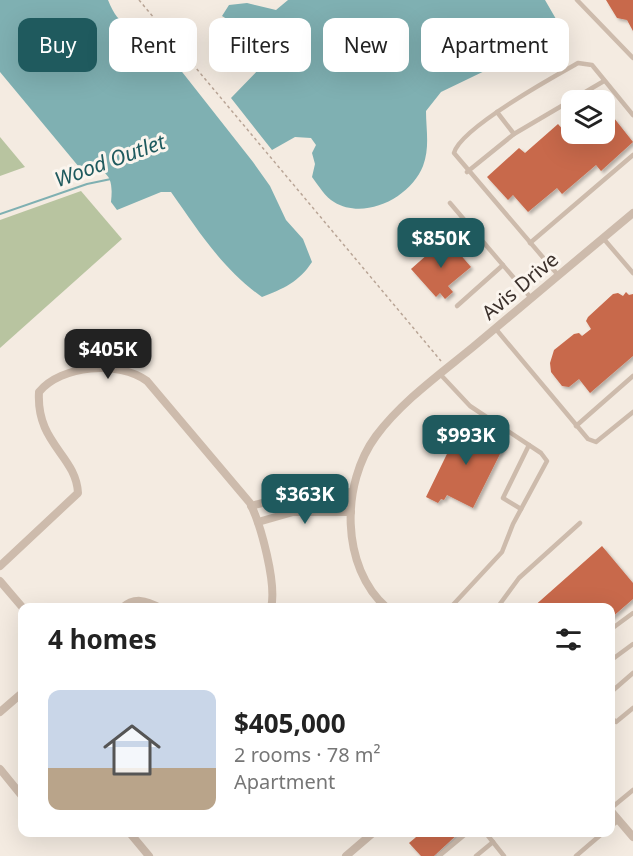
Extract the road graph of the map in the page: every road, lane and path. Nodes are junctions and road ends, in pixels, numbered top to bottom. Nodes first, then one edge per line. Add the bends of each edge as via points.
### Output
1 (139, 0) edge
2 (577, 0) edge
3 (633, 58) edge
4 (604, 81) junction
5 (497, 112) junction
6 (633, 115) edge
7 (514, 134) junction
8 (633, 155) edge
9 (467, 172) junction
10 (450, 203) dead end
11 (633, 213) edge
12 (603, 238) junction
13 (530, 243) junction
14 (503, 265) junction
15 (633, 273) edge
16 (558, 275) junction
17 (531, 298) junction
18 (457, 306) dead end
19 (495, 328) junction
20 (447, 368) junction
21 (440, 374) junction
22 (633, 376) edge
23 (633, 412) edge
24 (576, 426) junction
25 (529, 445) junction
26 (352, 492) junction
27 (251, 506) junction
28 (521, 508) junction
29 (351, 512) junction
30 (258, 522) junction
31 (580, 523) dead end
32 (0, 566) edge
33 (0, 581) edge
34 (19, 603) edge
35 (127, 603) edge
36 (147, 603) edge
37 (272, 603) edge
38 (383, 603) edge
39 (455, 603) edge
40 (501, 603) edge
41 (633, 613) edge
42 (615, 626) edge
43 (633, 644) edge
44 (615, 658) edge
45 (633, 673) edge
46 (615, 689) edge
47 (18, 696) edge
48 (633, 708) edge
49 (0, 712) edge
50 (615, 721) edge
51 (0, 770) edge
52 (633, 790) edge
53 (18, 791) edge
54 (615, 805) edge
55 (615, 815) edge
56 (619, 820) junction
57 (615, 823) edge
58 (133, 837) edge
59 (368, 837) edge
60 (462, 837) edge
61 (489, 837) edge
62 (598, 837) edge
63 (633, 837) edge
64 (493, 842) junction
65 (149, 856) edge
66 (346, 856) edge
67 (439, 856) edge
68 (476, 856) edge
69 (504, 856) edge
70 (576, 856) edge

1 - 20 path
2 - 3 lane
4 - 5 lane via 592,65 578,63
4 - 6 lane
4 - 7 lane
5 - 7 lane
5 - 9 lane via 456,144 454,153
7 - 9 lane
8 - 13 lane
9 - 13 lane
10 - 14 lane
11 - 12 street, Avis Drive
12 - 15 lane
12 - 16 street, Avis Drive
13 - 16 lane
14 - 17 lane
14 - 18 lane
16 - 17 street, Avis Drive
17 - 19 street, Avis Drive
19 - 20 street, Avis Drive
19 - 24 lane
20 - 21 street, Avis Drive
21 - 25 lane via 470,406
21 - 26 street, Avis Drive via 376,436 362,461
22 - 24 lane
23 - 24 lane via 596,442
25 - 28 lane via 547,461
25 - 28 lane via 502,498
26 - 27 street via 290,495
26 - 29 street, Avis Drive
27 - 30 street
27 - 32 street via 147,381 137,373 119,368 83,371 53,379 39,392 38,402 46,434 74,474 76,499
28 - 39 lane via 502,552
29 - 30 street via 293,512
29 - 38 street, Avis Drive via 354,548 365,578
30 - 37 street via 273,589
31 - 40 lane via 519,578
33 - 34 street
35 - 36 street
41 - 42 lane
43 - 44 lane
45 - 46 lane
47 - 49 street
48 - 50 lane
51 - 53 street
52 - 54 lane
55 - 56 street
56 - 57 lane
56 - 63 street
58 - 65 street
59 - 66 street
60 - 67 lane
61 - 64 lane
62 - 70 lane
64 - 68 lane
64 - 69 lane

